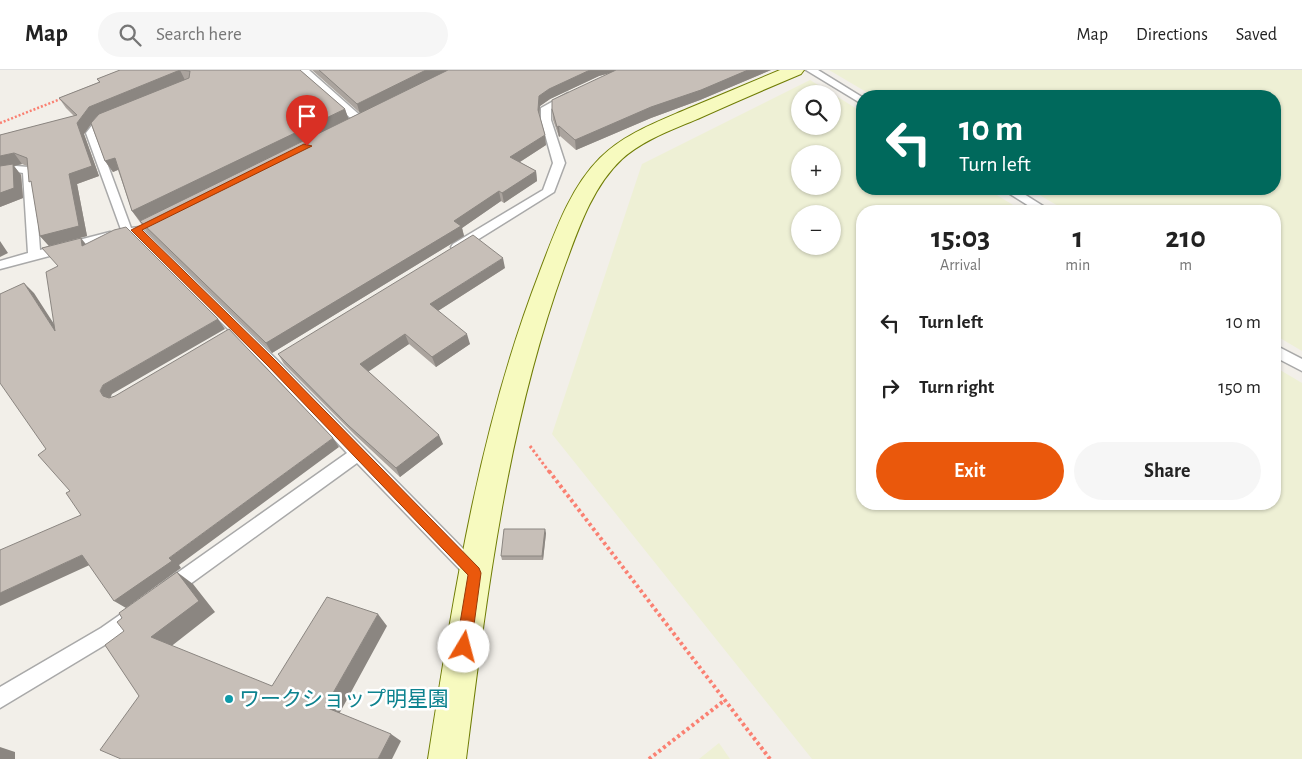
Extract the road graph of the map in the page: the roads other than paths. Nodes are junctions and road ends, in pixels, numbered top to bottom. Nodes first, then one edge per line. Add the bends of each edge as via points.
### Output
1 (304, 70) edge
2 (795, 70) edge
3 (811, 70) edge
4 (576, 92) edge
5 (856, 97) edge
6 (119, 114) edge
7 (359, 120) edge
8 (0, 174) edge
9 (1018, 195) edge
10 (1035, 205) edge
11 (136, 229) junction
12 (34, 256) junction
13 (444, 256) edge
14 (0, 265) edge
15 (1281, 354) edge
16 (1302, 366) edge
17 (358, 454) junction
18 (474, 573) junction
19 (0, 698) edge
20 (447, 759) edge

1 - 7 lane
2 - 18 street via 645,135 618,153 596,175 579,204 530,328 506,415
3 - 5 lane
4 - 13 lane via 546,108 546,120 559,163 548,192
6 - 11 lane via 101,121 91,133
8 - 12 lane via 16,169 28,170
9 - 10 lane
11 - 12 lane
11 - 17 lane via 233,332 276,361
12 - 14 lane
15 - 16 lane
17 - 18 lane
17 - 19 lane via 106,634
18 - 20 street

